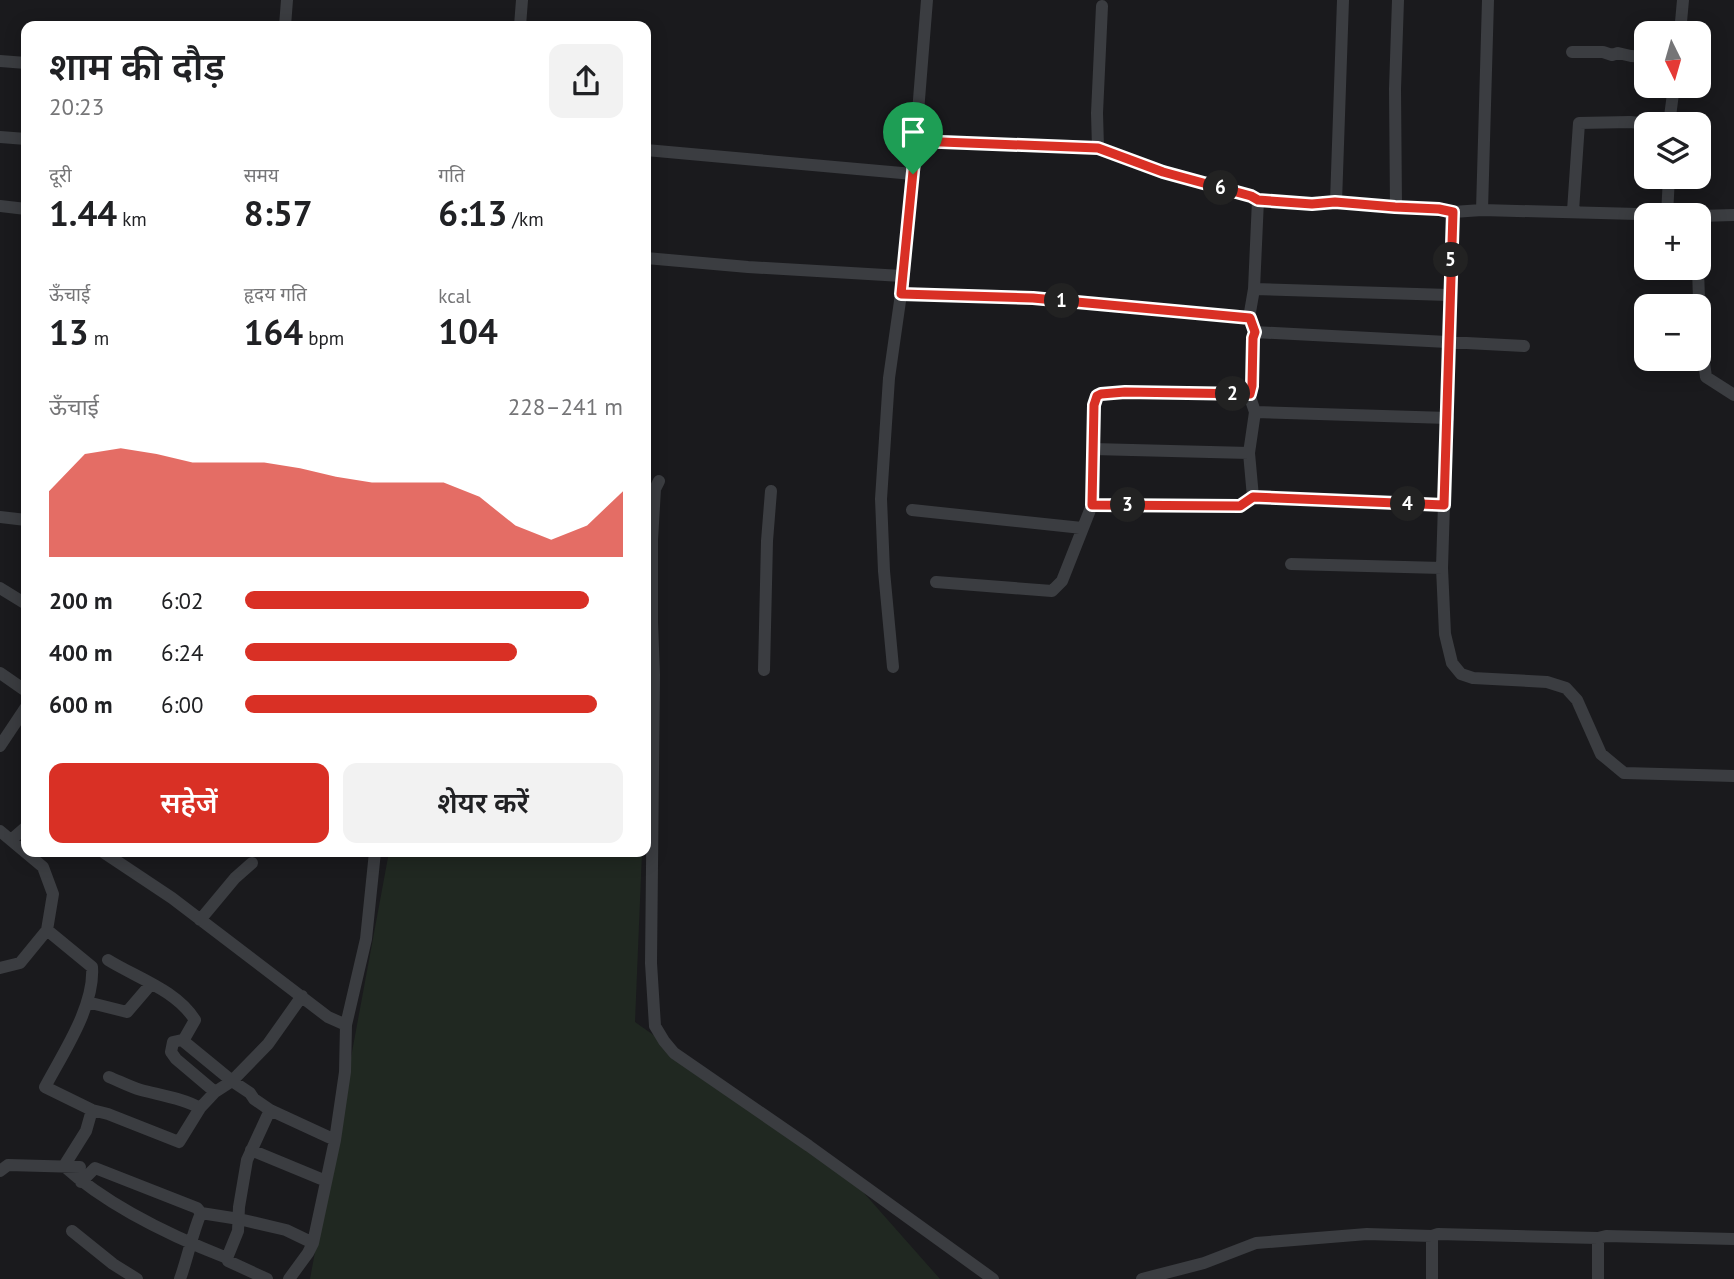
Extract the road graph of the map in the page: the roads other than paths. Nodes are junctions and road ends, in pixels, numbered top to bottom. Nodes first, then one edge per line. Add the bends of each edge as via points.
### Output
1 (288, 0) edge
2 (522, 0) edge
3 (927, 0) edge
4 (1343, 0) edge
5 (1398, 0) edge
6 (1488, 0) edge
7 (1683, 0) edge
8 (1102, 6) dead end
9 (286, 21) edge
10 (520, 21) edge
11 (1681, 21) edge
12 (1572, 52) dead end
13 (1634, 57) edge
14 (0, 61) edge
15 (21, 63) edge
16 (1634, 122) edge
17 (0, 137) edge
18 (21, 139) edge
19 (916, 141) junction
20 (1098, 148) junction
21 (651, 150) edge
22 (913, 174) junction
23 (1258, 200) junction
24 (1335, 202) junction
25 (0, 206) edge
26 (1395, 207) junction
27 (21, 208) edge
28 (1482, 210) junction
29 (1573, 211) junction
30 (1453, 212) junction
31 (1634, 214) edge
32 (1734, 215) edge
33 (1711, 216) edge
34 (651, 258) edge
35 (902, 276) junction
36 (1698, 280) edge
37 (1254, 289) junction
38 (901, 294) junction
39 (1450, 295) junction
40 (1250, 318) junction
41 (1255, 332) junction
42 (1450, 341) junction
43 (1524, 346) dead end
44 (1250, 394) junction
45 (1734, 395) edge
46 (1255, 412) junction
47 (1448, 418) junction
48 (1093, 449) junction
49 (1249, 453) junction
50 (659, 481) dead end
51 (771, 491) dead end
52 (1253, 497) junction
53 (1092, 505) junction
54 (1444, 505) junction
55 (912, 510) dead end
56 (0, 517) edge
57 (21, 519) edge
58 (1082, 528) junction
59 (1290, 564) dead end
60 (1442, 568) junction
61 (936, 582) dead end
62 (0, 588) edge
63 (21, 601) edge
64 (893, 667) dead end
65 (764, 670) dead end
66 (0, 673) edge
67 (21, 688) edge
68 (21, 715) edge
69 (0, 747) edge
70 (1734, 776) edge
71 (5, 836) edge
72 (21, 849) edge
73 (31, 857) edge
74 (114, 857) edge
75 (374, 857) edge
76 (252, 863) dead end
77 (200, 920) junction
78 (47, 930) junction
79 (108, 960) dead end
80 (0, 968) edge
81 (151, 984) junction
82 (302, 996) junction
83 (87, 1002) junction
84 (346, 1026) junction
85 (183, 1041) junction
86 (110, 1077) dead end
87 (232, 1081) junction
88 (215, 1092) junction
89 (200, 1108) junction
90 (92, 1110) junction
91 (270, 1110) junction
92 (335, 1140) junction
93 (251, 1150) junction
94 (3, 1165) edge
95 (64, 1167) junction
96 (80, 1167) dead end
97 (326, 1181) junction
98 (81, 1182) junction
99 (201, 1213) junction
100 (239, 1219) junction
101 (72, 1231) dead end
102 (1432, 1236) junction
103 (1598, 1238) junction
104 (1734, 1239) edge
105 (313, 1243) junction
106 (191, 1244) junction
107 (227, 1258) junction
108 (137, 1279) edge
109 (180, 1279) edge
110 (267, 1279) edge
111 (289, 1279) edge
112 (993, 1279) edge
113 (1142, 1279) edge
114 (1432, 1279) edge
115 (1598, 1279) edge

1 - 9 street
2 - 10 street
3 - 19 street
4 - 24 street
5 - 26 street
6 - 28 street
7 - 11 street
8 - 20 street
12 - 13 street
14 - 15 street
16 - 29 street via 1579,123
17 - 18 street
19 - 20 street
19 - 22 street
20 - 23 street
21 - 22 street
22 - 35 street
23 - 24 street
23 - 37 street
24 - 26 street
25 - 27 street
26 - 30 street
28 - 29 street
28 - 30 street
29 - 31 street
30 - 39 street
32 - 33 street
34 - 35 street
35 - 38 street
36 - 45 street via 1706,377
37 - 39 street
37 - 40 street
38 - 40 street via 1033,298
38 - 64 street via 889,378 881,499
39 - 42 street
40 - 41 street
41 - 42 street
41 - 44 street
42 - 43 street
42 - 47 street
44 - 46 street
44 - 48 street via 1101,394 1094,405
46 - 47 street
46 - 49 street
47 - 54 street
48 - 49 street
48 - 53 street
49 - 52 street
50 - 112 street via 652,540 651,963 655,1026 674,1053
51 - 65 street
52 - 53 street via 1240,506
52 - 54 street
53 - 58 street
54 - 60 street
55 - 58 street
56 - 57 street
58 - 61 street via 1062,581 1052,591
59 - 60 street
60 - 70 street via 1445,634 1452,663 1461,674 1566,688 1577,700 1601,754 1624,773
62 - 63 street
66 - 67 street
68 - 69 street
71 - 72 street
73 - 78 street via 43,867 54,894
74 - 77 street
75 - 84 street via 366,939
76 - 77 street
77 - 82 street
78 - 80 street via 20,962
78 - 83 street via 92,967
79 - 81 street
81 - 83 street via 127,1012
81 - 85 street via 195,1020
82 - 84 street
82 - 87 street via 268,1044
83 - 90 street via 45,1087
84 - 92 street
85 - 87 street
85 - 88 street via 173,1042 171,1052
86 - 89 street
87 - 88 street
87 - 91 street
88 - 89 street
89 - 90 street via 179,1142
90 - 95 street via 86,1131
91 - 92 street
91 - 93 street
92 - 97 street
93 - 97 street
93 - 100 street
94 - 95 street
95 - 96 street
95 - 98 street
97 - 105 street
98 - 99 street via 95,1168
98 - 106 street
99 - 100 street
99 - 106 street
100 - 105 street via 286,1230
100 - 107 street
101 - 108 street
102 - 103 street
102 - 113 street via 1367,1234 1256,1242 1204,1263
102 - 114 street
103 - 104 street
103 - 115 street
105 - 111 street
106 - 107 street
106 - 109 street
107 - 110 street

